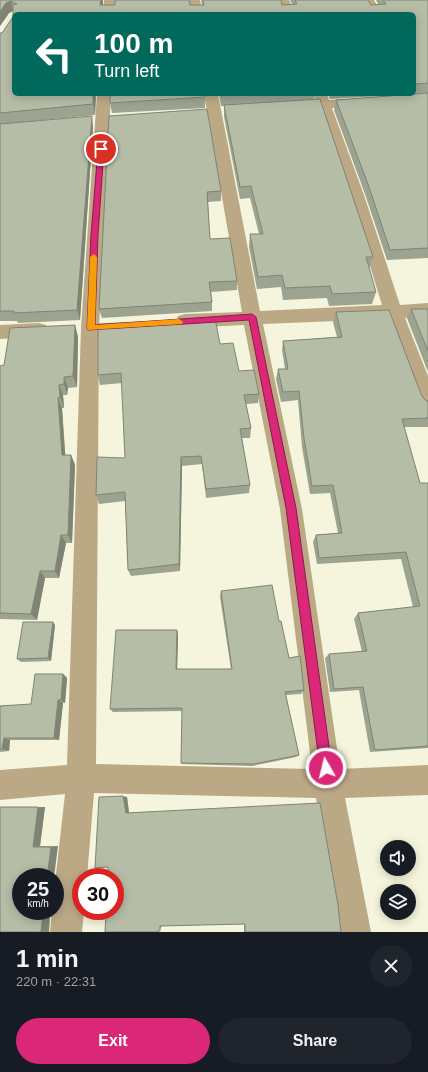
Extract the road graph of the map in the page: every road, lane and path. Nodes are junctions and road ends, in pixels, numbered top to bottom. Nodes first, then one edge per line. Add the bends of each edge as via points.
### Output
1 (110, 0) edge
2 (194, 0) edge
3 (284, 0) edge
4 (368, 0) edge
5 (109, 12) edge
6 (197, 12) edge
7 (288, 12) edge
8 (375, 12) edge
9 (104, 96) edge
10 (322, 99) edge
11 (380, 101) edge
12 (214, 108) edge
13 (277, 108) edge
14 (393, 310) junction
15 (428, 310) edge
16 (252, 317) junction
17 (167, 323) edge
18 (53, 330) edge
19 (0, 332) edge
20 (428, 402) edge
21 (81, 778) junction
22 (428, 780) edge
23 (328, 784) junction
24 (0, 785) edge
25 (66, 932) edge
26 (355, 932) edge

1 - 5 street
2 - 6 street
3 - 7 street
4 - 8 street
9 - 21 street via 91,328
10 - 11 street
10 - 13 street
10 - 14 street
12 - 16 street
14 - 15 street
14 - 16 street
14 - 20 street
16 - 17 street
16 - 23 street via 291,508
18 - 19 street
21 - 23 street
21 - 24 street
21 - 25 street
22 - 23 street
23 - 26 street

